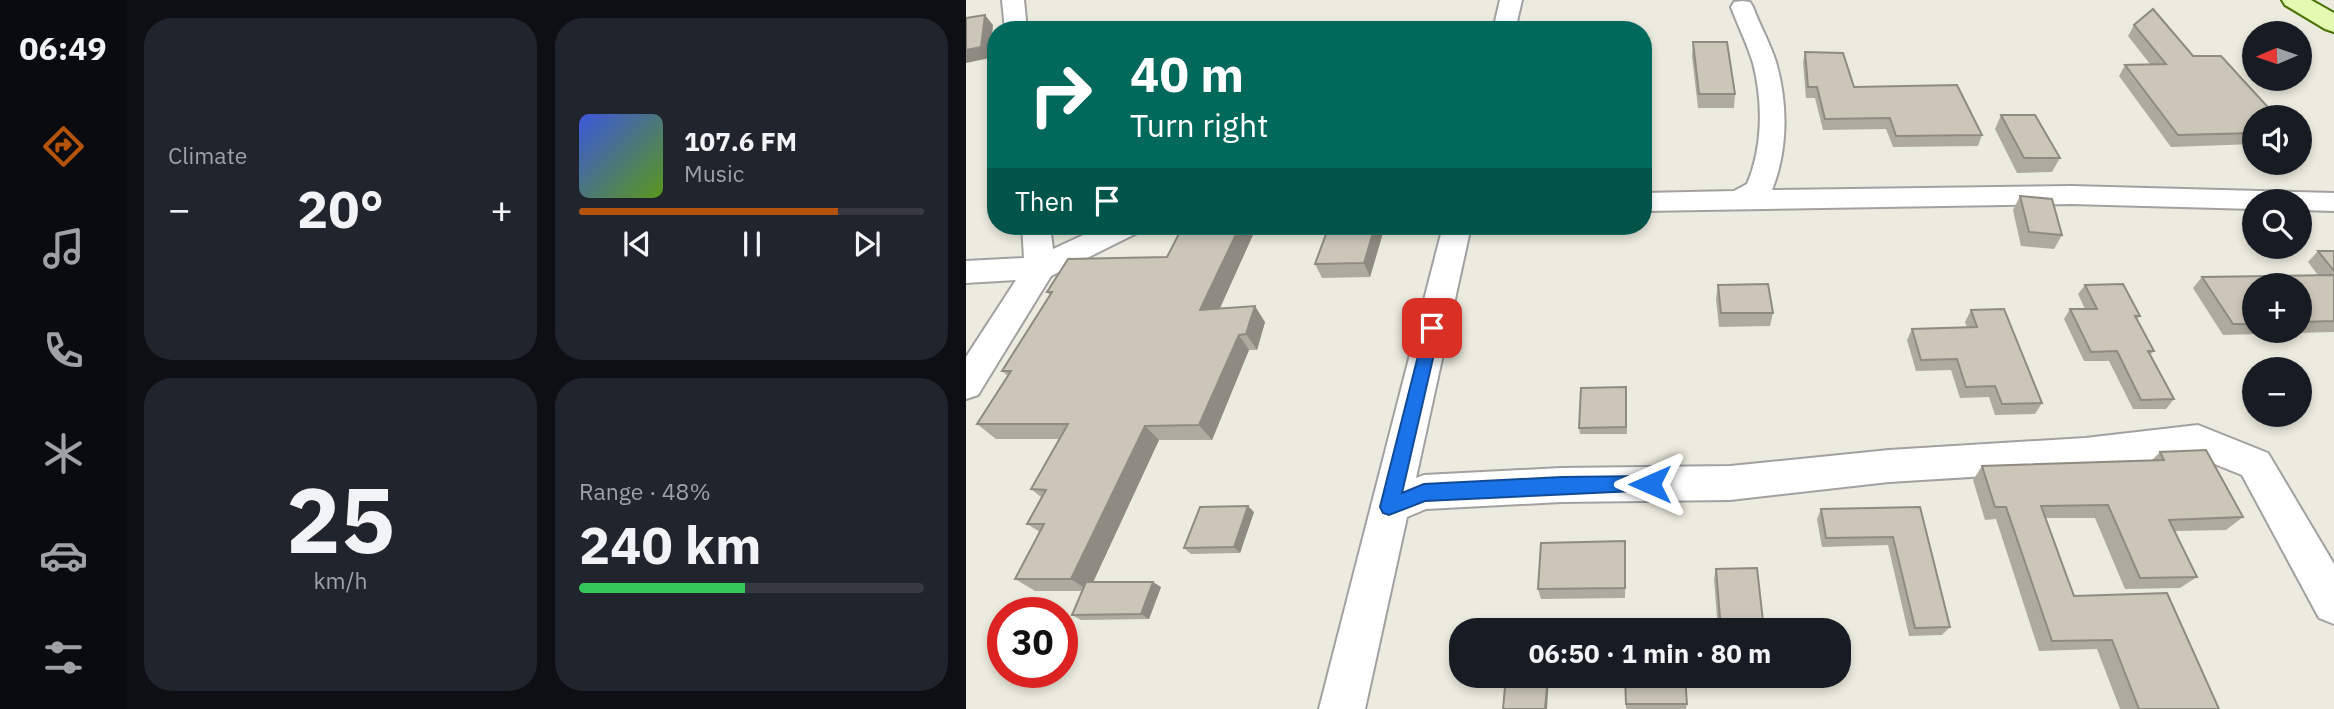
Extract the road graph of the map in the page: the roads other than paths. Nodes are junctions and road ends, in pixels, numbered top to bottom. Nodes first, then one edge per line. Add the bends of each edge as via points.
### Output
1 (1013, 0) edge
2 (1511, 0) edge
3 (2294, 0) edge
4 (1742, 6) dead end
5 (1015, 21) edge
6 (1506, 21) edge
7 (2334, 24) edge
8 (1739, 200) junction
9 (1652, 202) edge
10 (2334, 202) edge
11 (1037, 235) edge
12 (1108, 235) edge
13 (1455, 235) edge
14 (1040, 268) junction
15 (966, 272) edge
16 (966, 385) edge
17 (1389, 507) junction
18 (2334, 603) edge
19 (1342, 709) edge

1 - 5 street
2 - 6 street
3 - 7 street
4 - 8 street via 1764,62 1772,154 1758,190
8 - 9 street
8 - 10 street via 2071,195
11 - 14 street
12 - 14 street
13 - 17 street
14 - 15 street
14 - 16 street
17 - 18 street via 1424,492 1730,483 2198,442 2255,464
17 - 19 street

